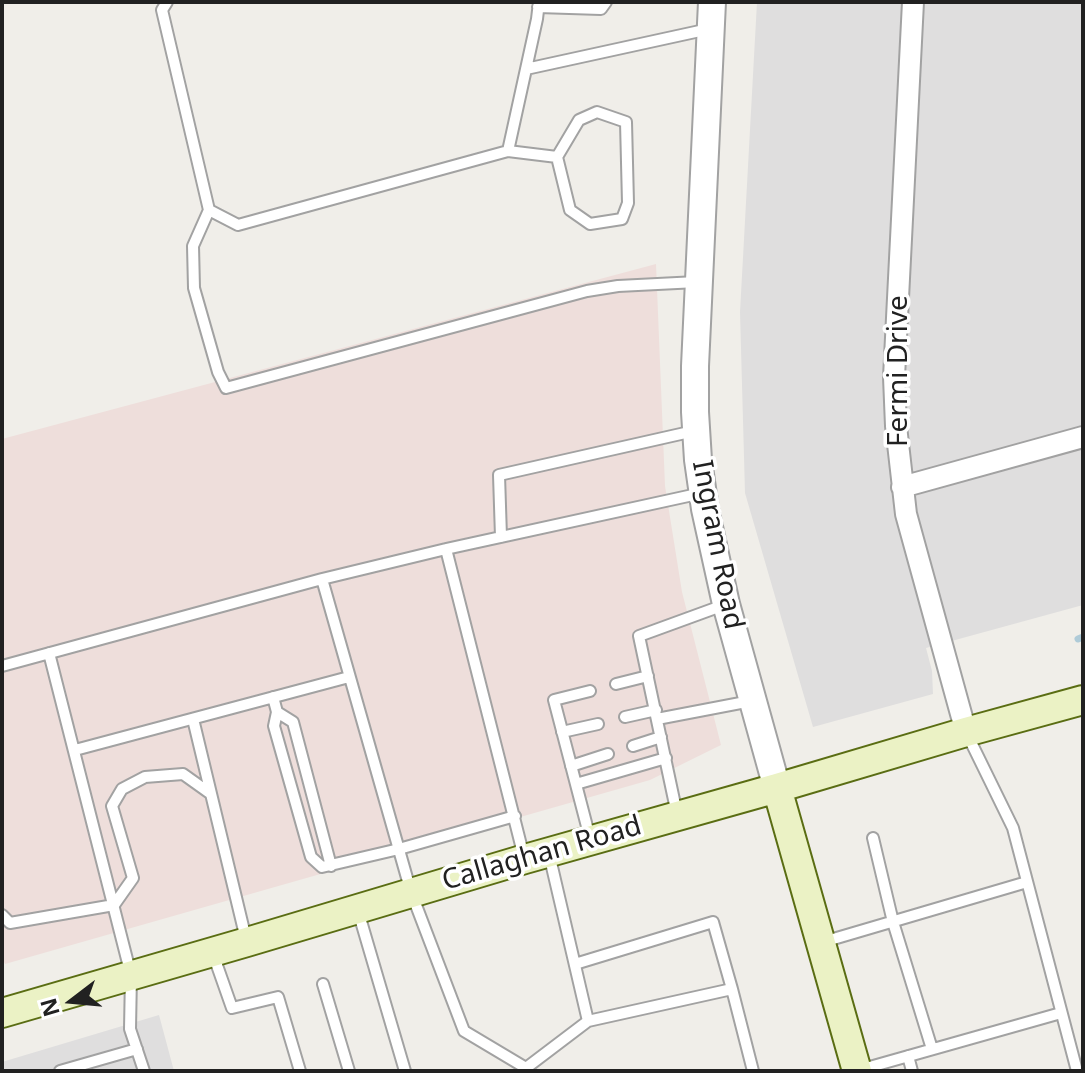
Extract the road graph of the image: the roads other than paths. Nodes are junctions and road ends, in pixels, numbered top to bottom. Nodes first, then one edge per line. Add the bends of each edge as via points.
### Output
1 (167, 2) edge
2 (606, 2) edge
3 (712, 2) edge
4 (913, 2) edge
5 (538, 4) edge
6 (711, 29) junction
7 (526, 69) junction
8 (508, 151) junction
9 (557, 157) junction
10 (209, 210) junction
11 (699, 281) junction
12 (696, 431) junction
13 (1083, 437) edge
14 (902, 487) junction
15 (703, 493) junction
16 (501, 537) junction
17 (446, 549) junction
18 (322, 579) junction
19 (726, 604) junction
20 (49, 653) junction
21 (2, 666) edge
22 (648, 676) junction
23 (349, 677) junction
24 (616, 684) dead end
25 (590, 691) dead end
26 (273, 697) junction
27 (1083, 700) edge
28 (753, 701) junction
29 (277, 712) junction
30 (656, 715) junction
31 (625, 717) dead end
32 (193, 719) junction
33 (598, 724) dead end
34 (562, 732) junction
35 (966, 732) junction
36 (661, 737) junction
37 (633, 746) dead end
38 (75, 750) junction
39 (608, 754) dead end
40 (666, 758) junction
41 (571, 766) junction
42 (576, 784) junction
43 (777, 788) junction
44 (211, 794) junction
45 (515, 816) junction
46 (678, 816) junction
47 (873, 838) dead end
48 (591, 840) junction
49 (399, 849) junction
50 (537, 856) junction
51 (331, 866) junction
52 (1027, 882) junction
53 (411, 892) junction
54 (114, 905) junction
55 (357, 909) junction
56 (2, 915) edge
57 (893, 922) junction
58 (247, 942) junction
59 (821, 943) junction
60 (212, 952) junction
61 (575, 964) junction
62 (131, 975) junction
63 (323, 984) dead end
64 (732, 989) junction
65 (2, 1013) edge
66 (1061, 1013) junction
67 (588, 1021) junction
68 (137, 1049) junction
69 (932, 1049) junction
70 (908, 1056) junction
71 (526, 1070) edge
72 (60, 1071) edge
73 (144, 1071) edge
74 (300, 1071) edge
75 (349, 1071) edge
76 (405, 1071) edge
77 (753, 1071) edge
78 (857, 1071) edge
79 (912, 1071) edge
80 (1077, 1071) edge

1 - 10 lane via 162,10
2 - 5 lane via 601,9
3 - 6 street, Ingram Road
4 - 14 street, Fermi Drive via 894,377
5 - 7 lane
6 - 7 lane
6 - 11 street, Ingram Road
7 - 8 lane
8 - 9 lane
8 - 10 lane via 238,225
9 - 9 lane via 570,210 590,224 622,219 628,203 626,122 597,112 579,120
10 - 11 lane via 193,246 194,288 226,388 587,291
11 - 12 street, Ingram Road
12 - 15 street, Ingram Road
12 - 16 lane via 499,475
13 - 14 street
14 - 35 street, Fermi Drive
15 - 16 lane
15 - 19 street, Ingram Road
16 - 17 lane
17 - 18 lane
17 - 45 lane
18 - 20 lane
18 - 23 lane
19 - 22 lane via 639,636
19 - 28 street, Ingram Road
20 - 21 lane
20 - 38 lane
22 - 24 lane
22 - 30 lane
23 - 26 lane
23 - 49 lane
25 - 34 lane via 554,700
26 - 29 lane
26 - 32 lane
27 - 35 main road, Callaghan Road
28 - 30 lane
28 - 43 street, Ingram Road
29 - 51 lane via 293,722
29 - 51 lane via 274,726 311,857 322,867
30 - 31 lane
30 - 36 lane
32 - 38 lane
32 - 44 lane
33 - 34 lane
34 - 41 lane
35 - 43 main road, Callaghan Road
35 - 52 lane via 1013,828
36 - 37 lane
36 - 40 lane
38 - 54 lane
39 - 41 lane
40 - 42 lane
40 - 46 lane
41 - 42 lane
42 - 48 lane
43 - 46 main road, Callaghan Road
43 - 59 main road, Ingram Road
44 - 54 lane via 183,774 145,777 122,789 112,806 133,878
44 - 58 lane
45 - 49 lane
45 - 50 lane
46 - 48 main road, Callaghan Road
47 - 57 lane
48 - 50 main road, Callaghan Road
49 - 51 lane
49 - 53 lane
50 - 53 main road, Callaghan Road
50 - 61 lane
52 - 57 lane
52 - 66 lane
53 - 55 main road, Callaghan Road
53 - 71 lane via 464,1031
54 - 56 lane via 10,923
54 - 62 lane
55 - 58 main road, Callaghan Road
55 - 76 lane
57 - 59 lane
57 - 69 lane
58 - 60 main road, Callaghan Road
59 - 78 main road, Ingram Road
60 - 62 main road, Callaghan Road
60 - 74 lane via 232,1008 278,997
61 - 64 lane via 713,922
61 - 67 lane
62 - 65 main road, Callaghan Road
62 - 68 lane via 130,1029
63 - 75 lane
64 - 67 lane
64 - 77 lane
66 - 69 lane
66 - 80 lane
67 - 71 lane
68 - 72 lane
68 - 73 lane
69 - 70 lane
70 - 78 lane
70 - 79 lane

